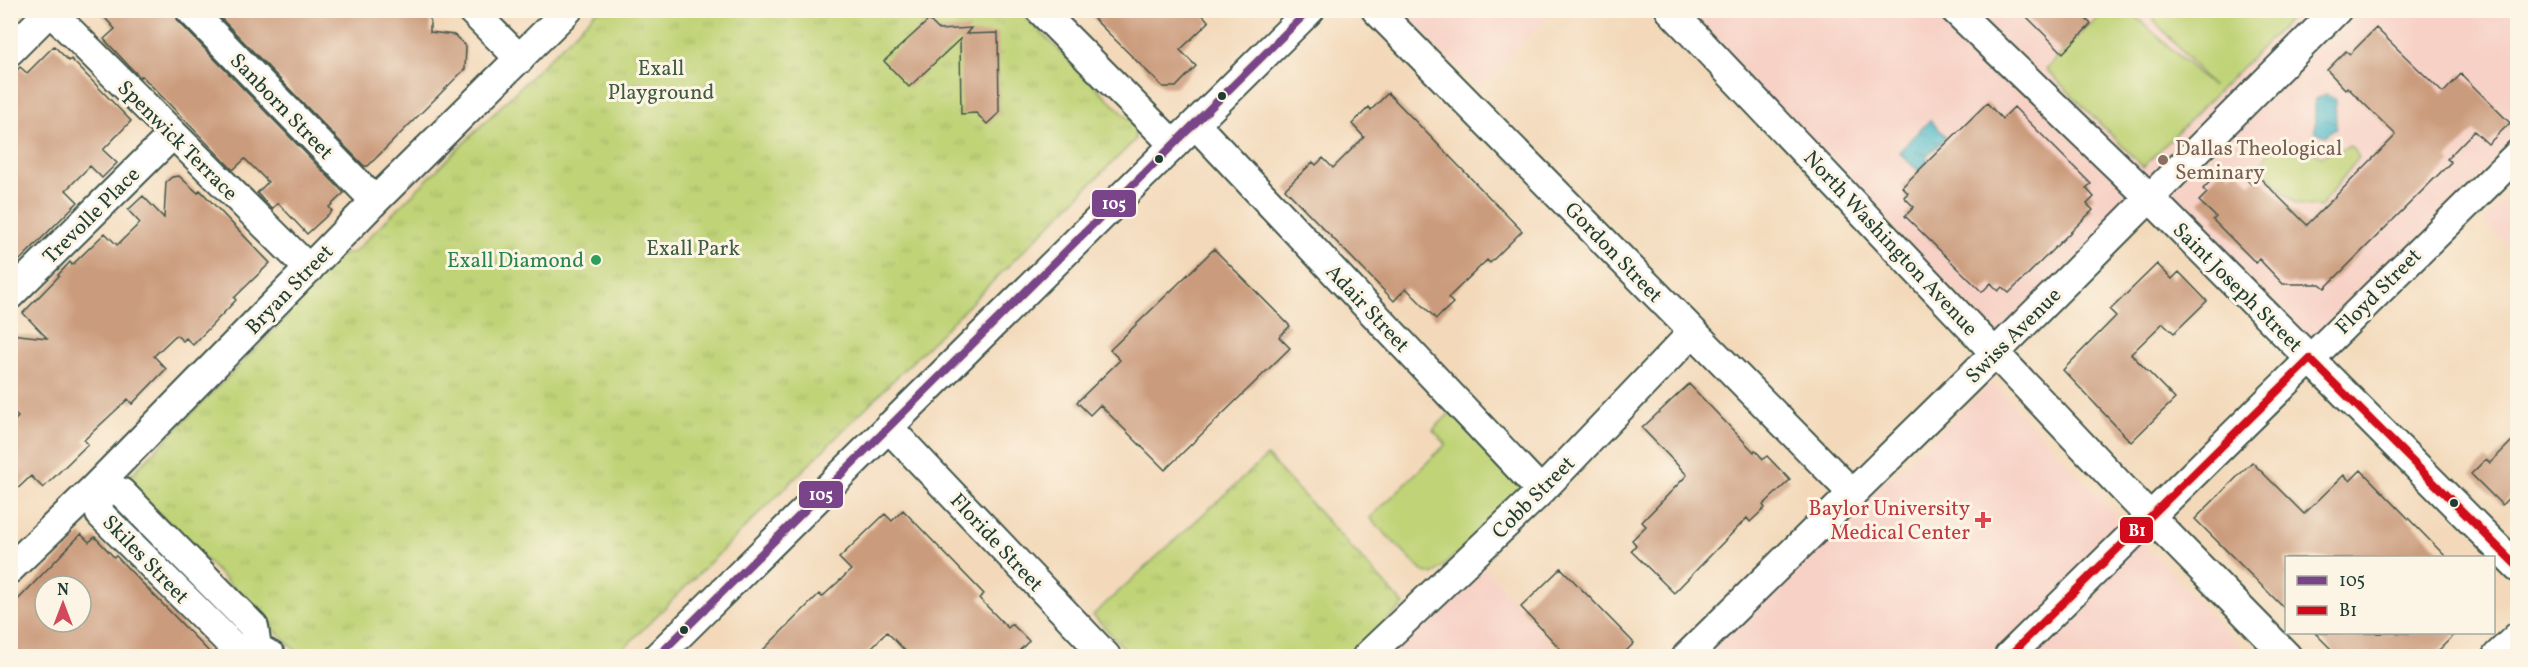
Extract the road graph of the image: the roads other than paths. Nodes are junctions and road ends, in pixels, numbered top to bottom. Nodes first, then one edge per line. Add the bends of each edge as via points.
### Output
1 (190, 10) edge
2 (471, 10) edge
3 (568, 10) edge
4 (1040, 10) edge
5 (1310, 10) edge
6 (1376, 10) edge
7 (1671, 10) edge
8 (1954, 10) edge
9 (2337, 10) edge
10 (49, 11) edge
11 (10, 51) edge
12 (520, 59) junction
13 (1195, 124) junction
14 (172, 135) junction
15 (1174, 145) junction
16 (2517, 154) edge
17 (2150, 198) junction
18 (375, 201) junction
19 (309, 269) junction
20 (10, 294) edge
21 (1694, 332) junction
22 (1995, 353) junction
23 (2310, 359) junction
24 (888, 427) junction
25 (95, 487) junction
26 (1541, 491) junction
27 (1852, 493) junction
28 (2150, 517) junction
29 (2517, 568) edge
30 (10, 569) edge
31 (2517, 636) edge
32 (264, 652) edge
33 (658, 657) edge
34 (1106, 657) edge
35 (1366, 657) edge
36 (1687, 657) edge
37 (2009, 657) edge
38 (2287, 657) edge
39 (2497, 657) edge

1 - 18 street, Sanborn Street
2 - 12 street
3 - 12 street, Bryan Street
4 - 15 street
5 - 13 street
6 - 21 street, Gordon Street
7 - 22 street, North Washington Avenue
8 - 17 street, Saint Joseph Street
9 - 17 street, Swiss Avenue
10 - 11 street
10 - 14 street, Spenwick Terrace
12 - 18 street, Bryan Street
13 - 15 street
13 - 26 street, Adair Street
14 - 19 street, Spenwick Terrace
14 - 20 street, Trevolle Place
15 - 24 street
16 - 23 street, Floyd Street
17 - 22 street, Swiss Avenue
17 - 23 street, Saint Joseph Street
18 - 19 street, Bryan Street
19 - 25 street, Bryan Street
21 - 26 street, Cobb Street
21 - 27 street, Gordon Street
22 - 27 street, Swiss Avenue
22 - 28 street, North Washington Avenue
23 - 28 street, Floyd Street
23 - 29 street, Saint Joseph Street
24 - 33 street
24 - 34 street, Floride Street
25 - 30 street, Bryan Street
25 - 32 street, Skiles Street via 100,514 235,648
26 - 35 street, Cobb Street
27 - 36 street, Swiss Avenue
28 - 37 street, Floyd Street
28 - 38 street, North Washington Avenue
31 - 39 street

